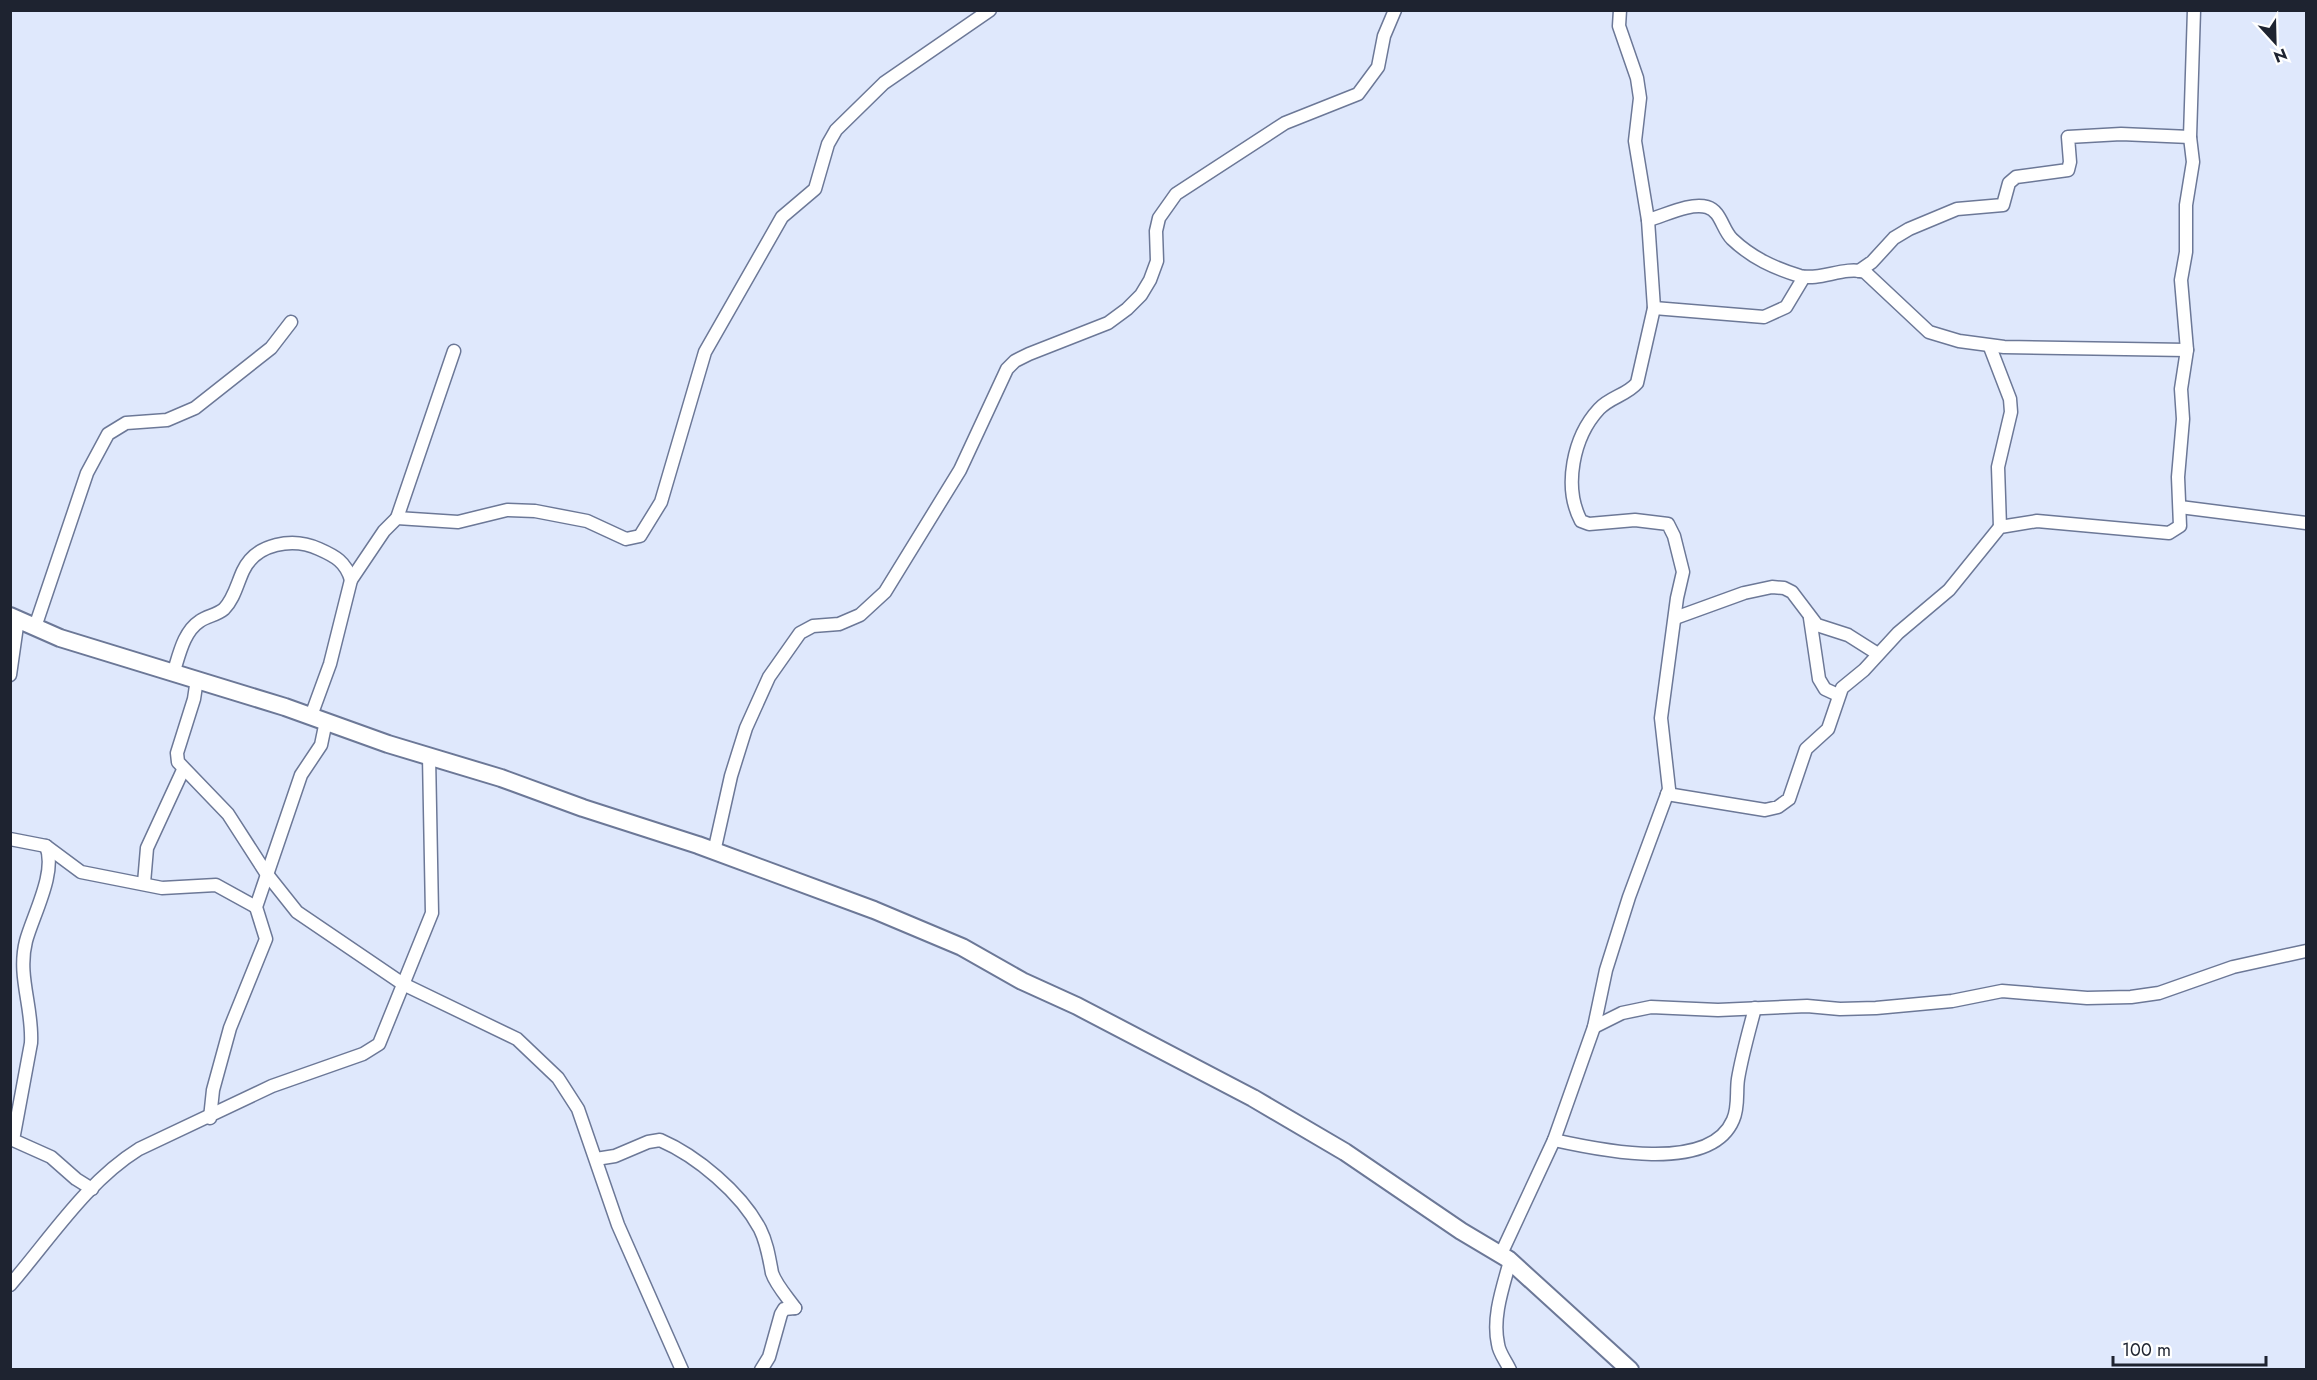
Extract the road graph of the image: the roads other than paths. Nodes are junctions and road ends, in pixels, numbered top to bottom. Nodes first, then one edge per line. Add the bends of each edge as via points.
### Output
1 (990, 10) edge
2 (1395, 10) edge
3 (1620, 10) edge
4 (2194, 10) edge
5 (2190, 137) junction
6 (1648, 220) junction
7 (1859, 271) junction
8 (1804, 277) junction
9 (1654, 308) junction
10 (291, 322) dead end
11 (1990, 347) junction
12 (2187, 350) junction
13 (454, 351) dead end
14 (2180, 507) junction
15 (397, 518) junction
16 (2307, 523) edge
17 (2000, 527) junction
18 (351, 580) junction
19 (14, 618) edge
20 (1675, 618) junction
21 (1810, 618) junction
22 (35, 627) junction
23 (1878, 654) junction
24 (173, 674) junction
25 (10, 675) edge
26 (197, 679) junction
27 (1838, 695) junction
28 (319, 718) junction
29 (429, 756) junction
30 (183, 770) junction
31 (1667, 794) junction
32 (10, 839) edge
33 (46, 846) junction
34 (714, 852) junction
35 (266, 873) junction
36 (144, 883) junction
37 (256, 907) junction
38 (2307, 951) edge
39 (410, 970) junction
40 (403, 984) junction
41 (420, 991) junction
42 (1755, 1008) junction
43 (1594, 1027) junction
44 (210, 1118) junction
45 (12, 1139) edge
46 (1554, 1140) junction
47 (596, 1160) junction
48 (92, 1189) junction
49 (1505, 1257) junction
50 (10, 1286) edge
51 (682, 1370) edge
52 (761, 1370) edge
53 (1510, 1370) edge
54 (1630, 1370) edge

1 - 15 street via 884,83 836,130 815,189 782,217 705,352 661,502 640,536 626,539 587,521 535,511 507,510 458,522
2 - 34 street via 1384,36 1378,67 1358,94 1285,123 1176,194 1156,231 1157,261 1150,280 1127,309 1108,323 1029,354 1007,369 960,471 885,592 860,615 800,633 769,677 740,747
3 - 6 street via 1618,26 1640,98 1635,141
4 - 5 street
5 - 7 street via 2068,137 2068,170 2016,177 2009,183 2003,205 1957,209 1909,229
5 - 12 street via 2193,162 2181,280
6 - 8 street via 1699,206 1709,207 1731,238 1753,257
6 - 9 street
7 - 8 street
7 - 11 street via 1869,275 1929,332
8 - 9 street via 1786,307 1764,317
9 - 20 street via 1637,383 1606,403 1588,425 1573,466 1573,490 1575,511 1581,521 1655,521 1671,528 1683,572
10 - 22 street via 271,348 195,408 167,420 126,423 108,434 87,473
11 - 12 street
11 - 17 street via 2010,399 2011,412 1998,467
12 - 14 street via 2181,389
13 - 15 street
14 - 16 street
14 - 17 street via 2180,526 2169,533 2037,521
15 - 18 street
17 - 23 street via 1949,590
18 - 24 street via 338,559 303,543 282,543 260,552 244,569 224,609 193,626
18 - 28 street
19 - 22 street
19 - 25 street
20 - 21 street via 1772,586 1792,592
20 - 31 street via 1661,718 1669,771
21 - 23 street via 1824,628 1848,634
21 - 27 street via 1819,679 1825,689
22 - 24 street
23 - 27 street
24 - 26 street
26 - 28 street
26 - 30 street via 177,753
27 - 31 street via 1832,723 1806,749 1784,804 1765,810
28 - 29 street
28 - 35 street via 321,745 301,776
29 - 34 street
29 - 39 street via 432,913
30 - 35 street via 228,814
30 - 36 street via 147,848
31 - 43 street via 1626,906
32 - 33 street
33 - 36 street via 81,872
33 - 45 street via 46,876 22,966 32,1029
34 - 49 street via 864,906 962,947 1253,1098 1345,1152
35 - 37 street
35 - 40 street via 297,912
36 - 37 street via 162,888 216,885
37 - 44 street via 266,939 223,1049
38 - 42 street via 2233,967 2159,993 2132,997 2002,991 1952,1001 1876,1008
39 - 40 street
39 - 41 street
40 - 41 street
40 - 44 street via 373,1050 272,1086
41 - 47 street via 517,1039 547,1065 578,1109
42 - 43 street via 1651,1007 1622,1013
42 - 46 street via 1738,1079 1733,1121 1711,1144 1686,1151 1620,1153
43 - 46 street
44 - 48 street via 138,1149
45 - 48 street via 51,1157
46 - 49 street
47 - 51 street via 618,1225
47 - 52 street via 660,1140 711,1174 749,1212 766,1242 774,1277 795,1308 784,1309 781,1314 769,1357
48 - 50 street
49 - 53 street via 1497,1332 1500,1351
49 - 54 street

